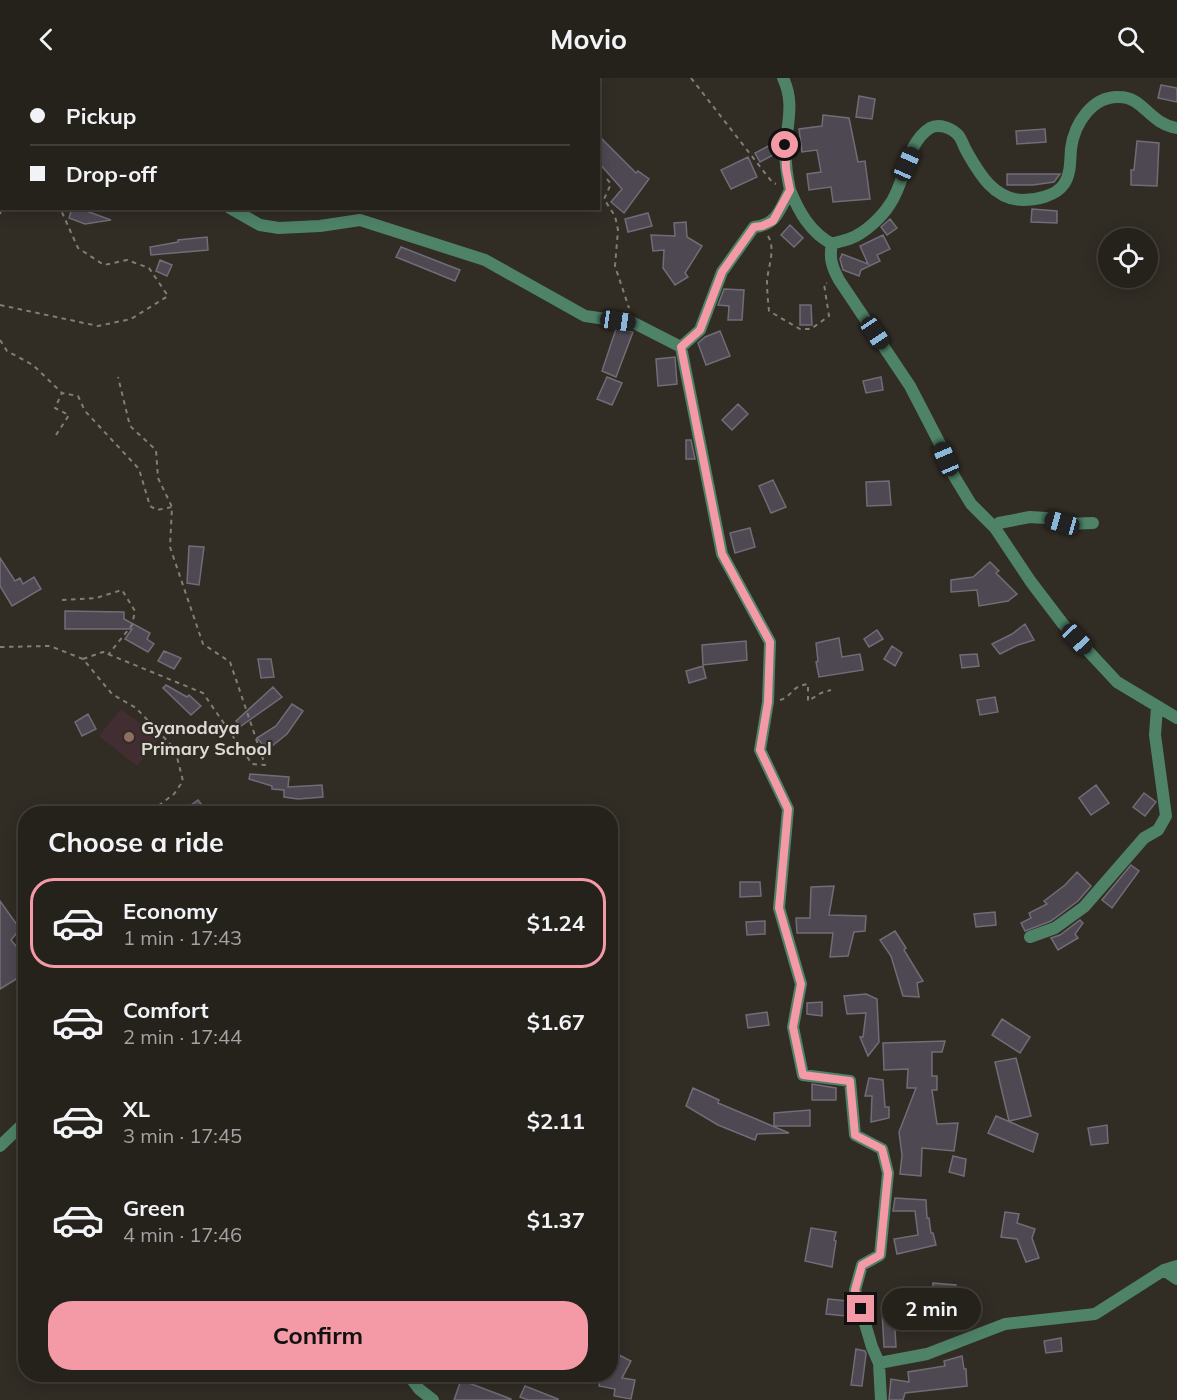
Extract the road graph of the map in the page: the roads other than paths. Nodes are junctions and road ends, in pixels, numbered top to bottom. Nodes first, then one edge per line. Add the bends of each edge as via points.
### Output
1 (783, 78) edge
2 (1177, 128) edge
3 (790, 190) junction
4 (234, 210) edge
5 (831, 244) junction
6 (681, 347) junction
7 (1092, 523) dead end
8 (995, 528) junction
9 (1157, 706) junction
10 (1177, 718) edge
11 (1030, 937) dead end
12 (18, 1129) edge
13 (0, 1146) edge
14 (1177, 1266) edge
15 (1164, 1270) junction
16 (1177, 1279) edge
17 (879, 1363) junction
18 (414, 1382) edge
19 (433, 1400) edge
20 (881, 1400) edge

1 - 3 street via 790,101 785,145
2 - 5 street via 1161,124 1128,97 1098,103 1085,113 1075,132 1064,184 1050,194 1018,200 999,193 984,180 958,135 934,126 915,146 893,200 884,212 850,239
3 - 5 street via 806,221
3 - 6 street via 773,221 754,227 722,272 700,330
4 - 6 street via 260,225 279,228 360,220 485,260 585,316 634,323
5 - 8 street via 831,261 839,280 910,386 971,504
6 - 17 street via 722,554 770,642 768,702 760,750 788,809 779,908 801,984 793,1027 803,1075 850,1081 855,1135 882,1149 888,1173 880,1255 862,1265 855,1290
7 - 8 street via 1067,524 1030,517 999,523
8 - 9 street via 1063,624 1117,682
9 - 10 street
9 - 11 street via 1155,735 1166,816 1163,824 1144,838 1084,907 1055,928
12 - 13 street
14 - 15 street
15 - 16 street
15 - 17 street via 1095,1314 1005,1324 927,1354
17 - 20 street
18 - 19 street

